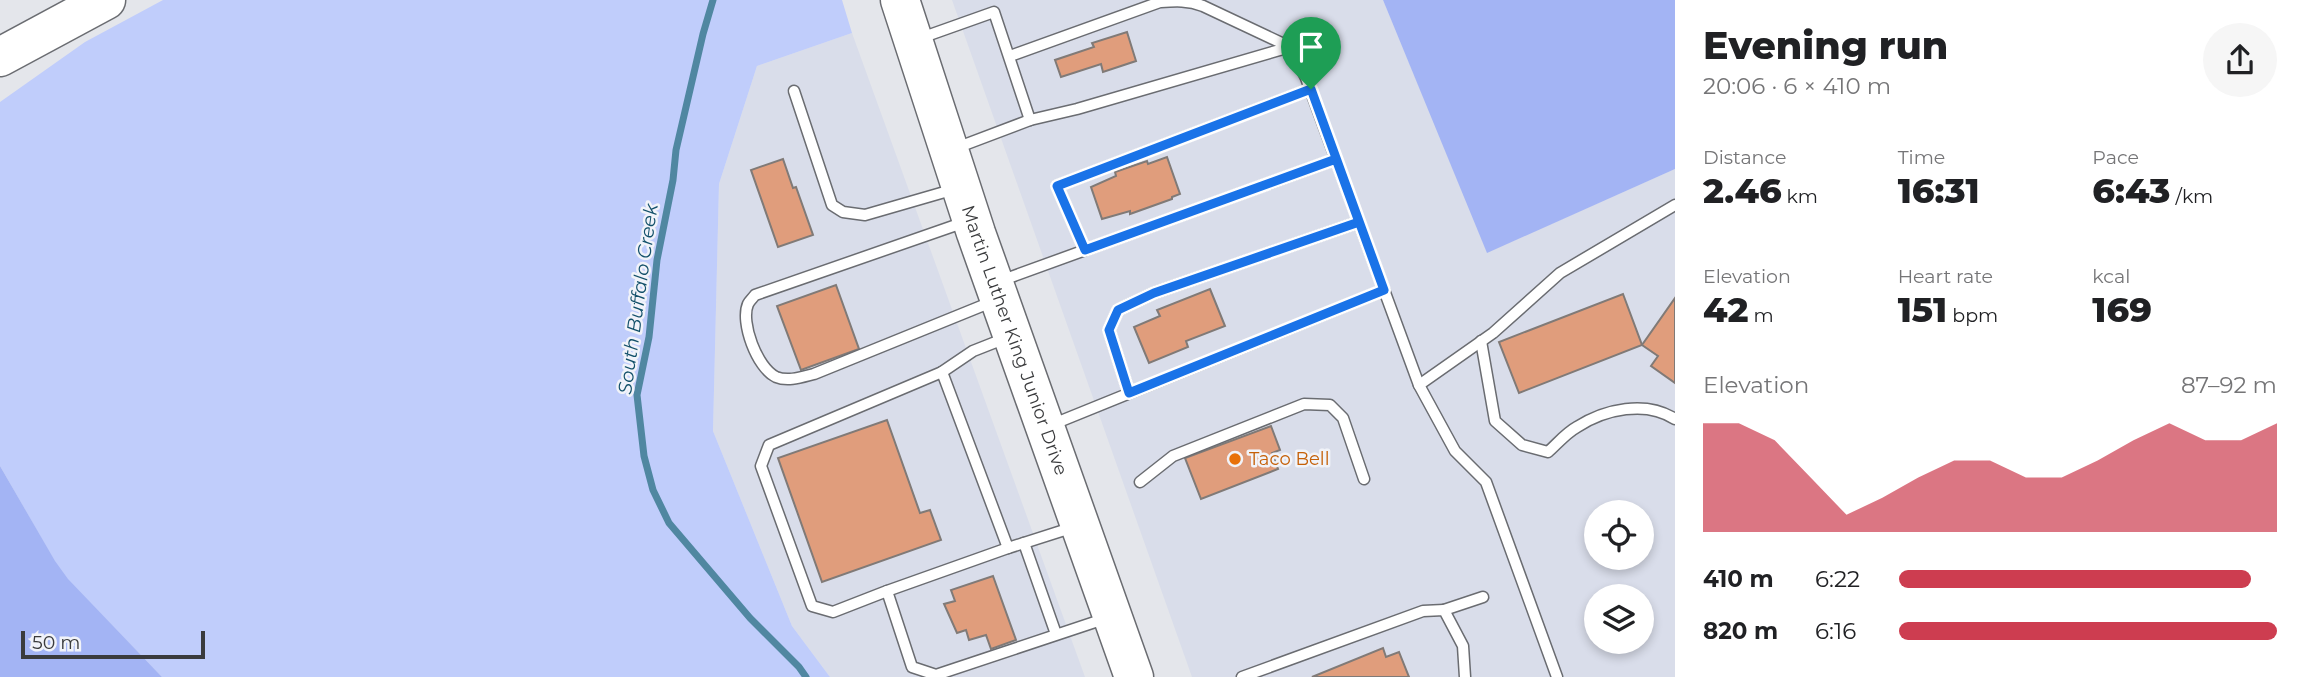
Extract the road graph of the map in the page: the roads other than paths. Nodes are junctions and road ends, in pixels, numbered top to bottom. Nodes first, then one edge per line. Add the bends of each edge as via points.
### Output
1 (106, 0) edge
2 (900, 0) edge
3 (989, 0) edge
4 (994, 12) junction
5 (913, 41) junction
6 (1290, 47) junction
7 (1010, 56) junction
8 (0, 57) edge
9 (1311, 89) junction
10 (794, 91) dead end
11 (1030, 120) junction
12 (949, 151) junction
13 (1336, 159) junction
14 (966, 203) junction
15 (1675, 205) edge
16 (1359, 222) junction
17 (1085, 250) junction
18 (1384, 290) junction
19 (997, 291) junction
20 (1013, 336) junction
21 (1481, 341) junction
22 (942, 372) junction
23 (1419, 385) junction
24 (1129, 393) junction
25 (1675, 419) edge
26 (1045, 427) junction
27 (1364, 479) dead end
28 (1140, 482) dead end
29 (1080, 525) junction
30 (1024, 543) junction
31 (1007, 548) junction
32 (887, 591) junction
33 (1483, 597) dead end
34 (1444, 610) junction
35 (1112, 616) junction
36 (1056, 634) junction
37 (1134, 677) edge
38 (1242, 677) edge
39 (1465, 677) edge
40 (1557, 677) edge

1 - 8 highway
2 - 5 highway, Martin Luther King Junior Drive
3 - 4 lane
4 - 5 lane
4 - 7 lane
5 - 12 highway, Martin Luther King Junior Drive
6 - 7 lane via 1191,1 1175,1 1160,2
6 - 9 lane
6 - 11 lane
7 - 11 lane
9 - 13 lane
9 - 17 lane via 1057,186
10 - 14 lane via 832,205 843,212 865,215
11 - 12 lane
12 - 14 highway, Martin Luther King Junior Drive
13 - 16 lane
13 - 17 lane
14 - 19 highway, Martin Luther King Junior Drive
14 - 19 lane via 755,295 747,305 747,330 761,365 776,377 794,379
15 - 21 lane via 1560,274
16 - 18 lane
16 - 24 lane via 1179,284 1118,310 1109,330
17 - 19 lane
18 - 23 lane
18 - 24 lane
19 - 20 highway, Martin Luther King Junior Drive
20 - 22 lane via 973,351
20 - 26 highway, Martin Luther King Junior Drive
21 - 23 lane
21 - 25 lane via 1495,421 1522,445 1548,452 1576,427 1605,414 1647,407
22 - 31 lane
22 - 32 lane via 769,444 761,466 812,606 834,612
23 - 40 lane via 1455,451 1486,482
24 - 26 lane
26 - 29 highway, Martin Luther King Junior Drive
27 - 28 lane via 1343,418 1330,405 1304,404 1173,456
29 - 30 lane
29 - 35 highway, Martin Luther King Junior Drive
30 - 31 lane
30 - 36 lane
31 - 32 lane
32 - 36 lane via 912,667 936,675
33 - 34 lane
34 - 38 lane via 1423,611
34 - 39 lane via 1463,646
35 - 36 lane
35 - 37 highway, Martin Luther King Junior Drive

